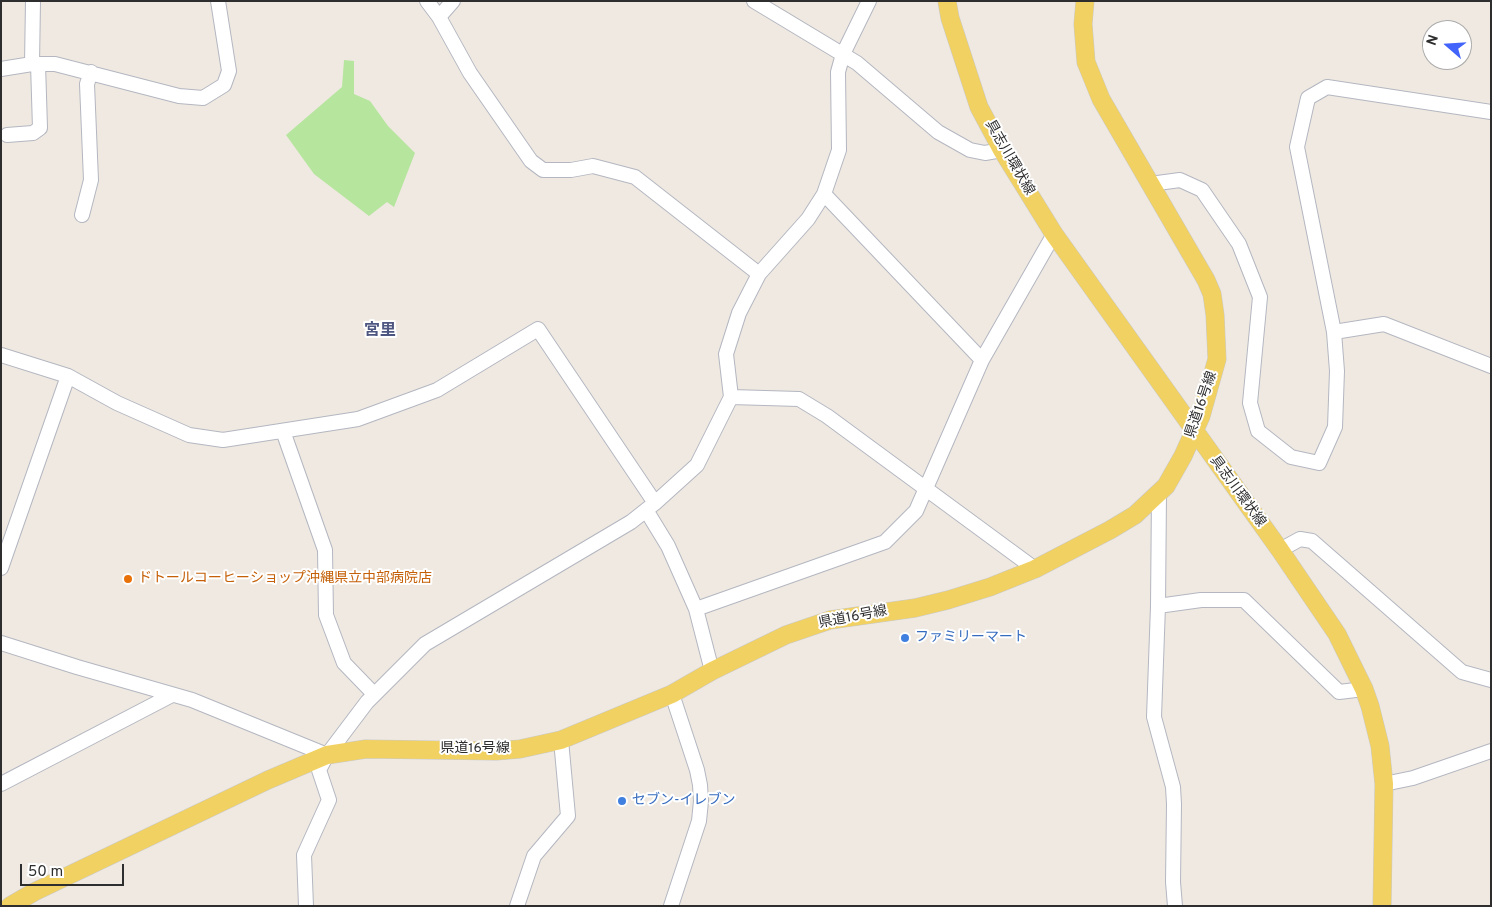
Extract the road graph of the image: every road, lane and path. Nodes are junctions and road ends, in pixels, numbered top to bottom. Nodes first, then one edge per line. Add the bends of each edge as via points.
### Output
1 (33, 1) edge
2 (218, 1) edge
3 (427, 1) edge
4 (453, 1) edge
5 (754, 1) edge
6 (869, 1) edge
7 (947, 1) edge
8 (1085, 1) edge
9 (439, 16) junction
10 (842, 54) junction
11 (35, 64) junction
12 (1, 69) edge
13 (91, 72) junction
14 (1491, 112) edge
15 (7, 135) dead end
16 (1002, 150) junction
17 (1150, 184) junction
18 (824, 194) junction
19 (82, 215) dead end
20 (1054, 234) junction
21 (759, 274) junction
22 (1334, 332) junction
23 (1, 355) edge
24 (982, 360) junction
25 (1491, 366) edge
26 (68, 376) junction
27 (731, 396) junction
28 (283, 431) junction
29 (1194, 432) junction
30 (926, 488) junction
31 (1159, 494) junction
32 (651, 507) junction
33 (1280, 550) junction
34 (1, 568) edge
35 (1035, 569) junction
36 (1158, 606) junction
37 (696, 609) junction
38 (1, 643) edge
39 (712, 671) junction
40 (1491, 680) edge
41 (1364, 689) junction
42 (374, 694) junction
43 (672, 694) junction
44 (172, 695) junction
45 (562, 740) junction
46 (1491, 751) edge
47 (327, 755) junction
48 (1, 784) edge
49 (1384, 784) junction
50 (10, 906) edge
51 (306, 906) edge
52 (517, 906) edge
53 (671, 906) edge
54 (1175, 906) edge
55 (1382, 906) edge

1 - 11 street
2 - 13 street via 229,71 224,85 202,98 179,96
3 - 9 street
4 - 9 street
5 - 10 street
6 - 10 street
7 - 16 main road, 具志川環状線 via 979,107
8 - 17 main road, 県道16号線 via 1086,62 1101,99
9 - 21 street via 470,73 531,161 543,170 593,166 635,177
10 - 16 street via 938,132 970,150 985,153
10 - 18 street via 838,72 839,150
11 - 12 street
11 - 13 street via 55,64
11 - 15 street via 40,128 33,133
13 - 19 street via 87,84 91,180
14 - 22 street via 1327,87 1308,98 1297,147
16 - 20 main road, 具志川環状線
17 - 22 street via 1180,180 1202,190 1239,244 1260,297 1250,403 1258,431 1291,457 1319,463 1335,427 1337,371
17 - 29 main road, 県道16号線 via 1212,294 1217,359
18 - 21 street via 808,219
18 - 24 street
20 - 24 street
20 - 29 main road, 具志川環状線
21 - 27 street via 739,313 726,354
22 - 25 street via 1384,324
23 - 26 street
24 - 30 street
26 - 28 street via 117,403 190,436 223,440
26 - 34 street
27 - 30 street via 799,399
27 - 32 street via 697,465
28 - 32 street via 358,419 437,390 538,329
28 - 42 street via 326,550 326,615 344,663
29 - 31 main road, 県道16号線 via 1173,475
29 - 33 main road, 具志川環状線
30 - 35 street
30 - 37 street via 916,511 885,542
31 - 35 main road, 県道16号線 via 1119,525
31 - 36 street
32 - 37 street
32 - 42 street via 425,644
33 - 40 street via 1300,539 1312,541 1462,672
33 - 41 main road, 具志川環状線 via 1337,634
35 - 39 main road, 県道16号線 via 948,600 830,620 786,635
36 - 41 street via 1201,600 1244,600 1339,692
36 - 54 street via 1154,717 1173,787
37 - 39 street
38 - 44 street
39 - 43 main road, 県道16号線
41 - 49 main road, 具志川環状線 via 1380,746
42 - 47 street
43 - 45 main road, 県道16号線
43 - 53 street via 697,770 702,801 699,821
44 - 47 street via 192,700
44 - 48 street
45 - 47 main road, 県道16号線 via 496,751 366,749
45 - 52 street via 568,816 534,856
46 - 49 street via 1413,778
47 - 50 main road, 県道16号線 via 259,784
47 - 51 street via 319,770 329,800 304,855
49 - 55 main road, 具志川環状線

